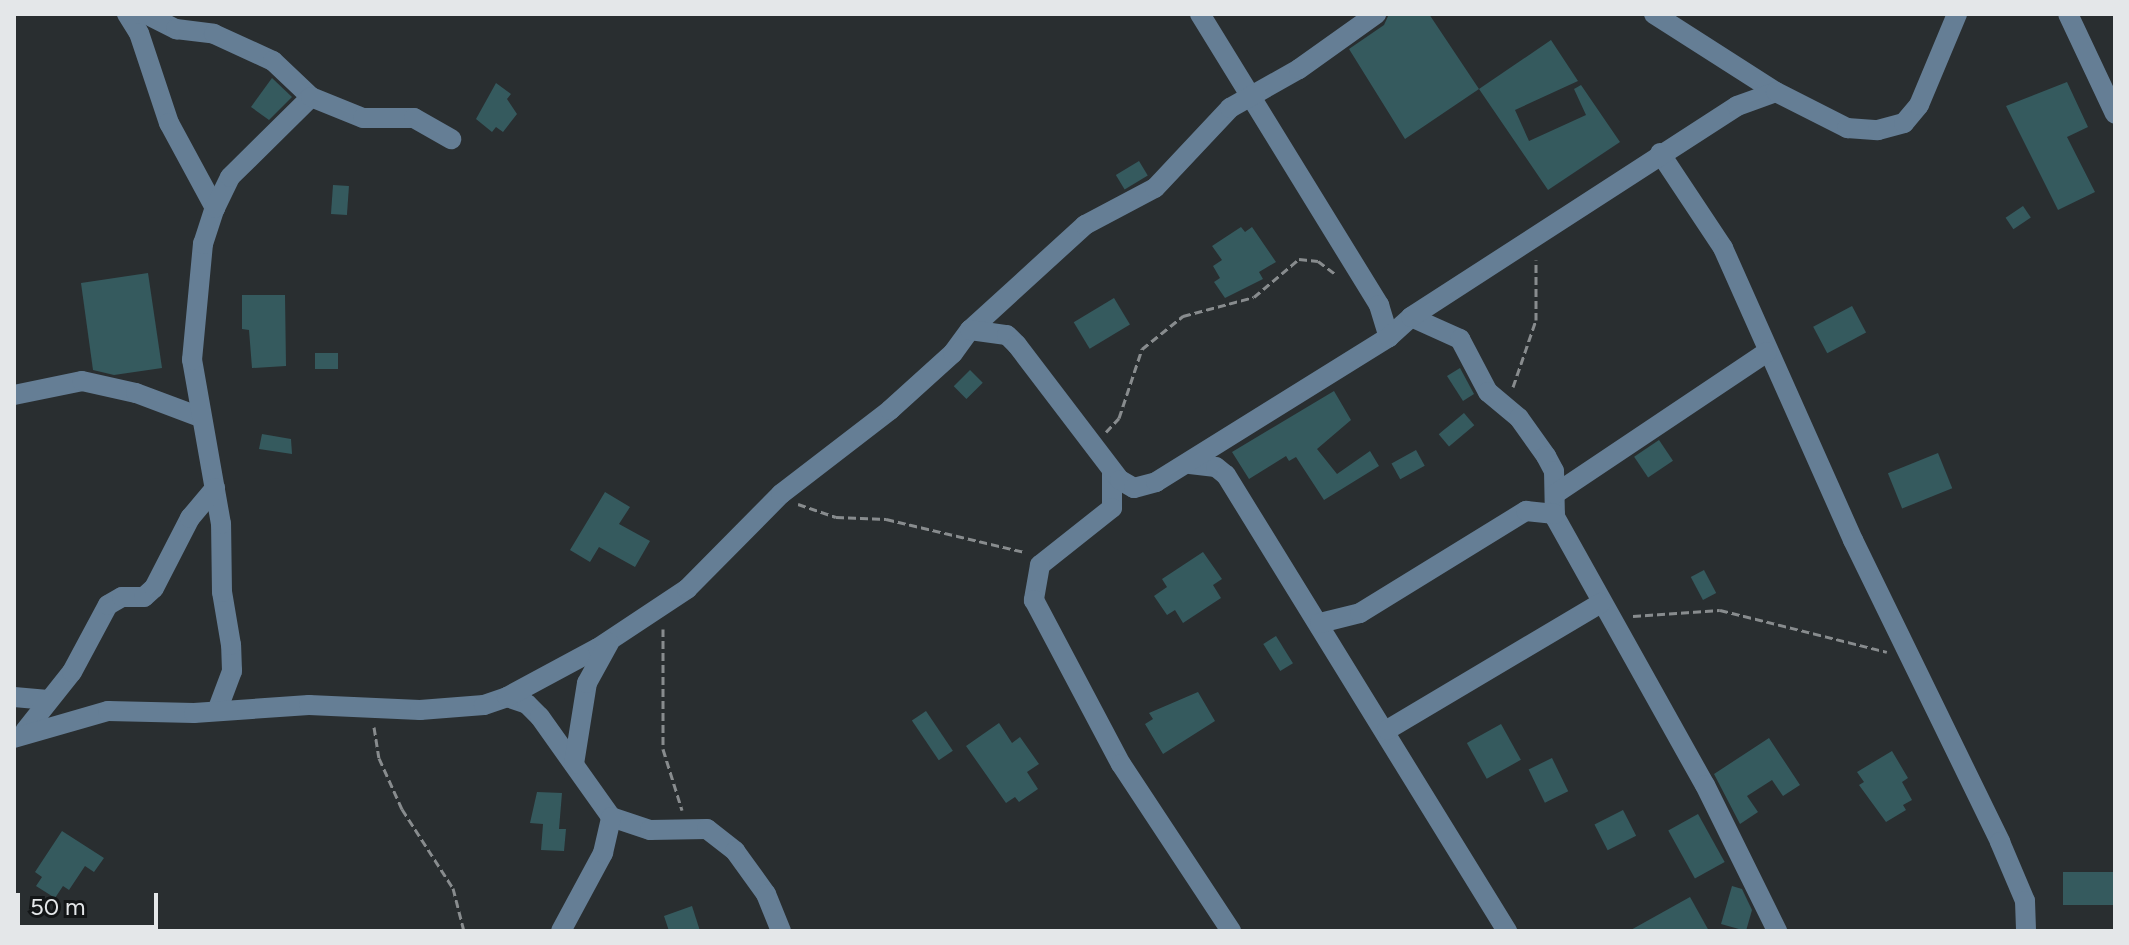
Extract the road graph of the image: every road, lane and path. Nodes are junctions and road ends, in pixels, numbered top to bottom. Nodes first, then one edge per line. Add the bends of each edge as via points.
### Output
1 (127, 14) edge
2 (146, 14) edge
3 (1200, 14) edge
4 (1376, 14) edge
5 (1654, 14) edge
6 (1957, 14) edge
7 (2068, 14) edge
8 (1776, 92) junction
9 (1252, 94) junction
10 (311, 97) junction
11 (2115, 114) edge
12 (451, 139) dead end
13 (1660, 153) junction
14 (215, 208) junction
15 (1539, 237) junction
16 (1338, 277) dead end
17 (1411, 317) junction
18 (970, 330) junction
19 (1389, 337) junction
20 (1767, 352) junction
21 (14, 395) edge
22 (1510, 411) junction
23 (200, 417) junction
24 (1095, 448) junction
25 (1190, 464) junction
26 (1112, 471) junction
27 (215, 488) junction
28 (781, 494) junction
29 (1555, 504) junction
30 (1048, 558) junction
31 (663, 606) junction
32 (1605, 610) junction
33 (1320, 623) junction
34 (612, 639) junction
35 (1909, 653) junction
36 (14, 697) edge
37 (507, 697) junction
38 (48, 700) junction
39 (366, 709) junction
40 (217, 711) junction
41 (1387, 730) junction
42 (18, 736) edge
43 (574, 764) junction
44 (611, 817) junction
45 (707, 829) junction
46 (464, 931) edge
47 (561, 931) edge
48 (781, 931) edge
49 (1231, 931) edge
50 (1507, 931) edge
51 (1777, 931) edge
52 (2026, 931) edge

1 - 14 street via 139,33 169,123
2 - 10 street via 176,29 214,34 273,61
3 - 9 street
4 - 9 street via 1299,69
5 - 8 street
6 - 8 street via 1919,105 1904,123 1878,130 1847,128
7 - 11 street
8 - 13 street via 1737,106
9 - 18 street via 1209,128 1155,188 1085,225
9 - 19 street via 1379,305
10 - 12 street via 363,118 414,118
10 - 14 street via 230,177
13 - 15 street
13 - 20 street via 1723,248
14 - 23 street via 203,244 195,305 192,360
15 - 17 street
15 - 22 path via 1532,273 1536,320
16 - 24 path via 1318,261 1299,259 1254,297 1193,312 1158,333 1142,349 1119,418
17 - 19 street
17 - 22 street via 1460,339 1488,392
18 - 24 street via 1007,335
18 - 28 street via 953,353 890,410
19 - 25 street
20 - 29 street
20 - 35 street
21 - 23 street via 82,381 136,393
22 - 29 street via 1554,471
23 - 27 street
24 - 26 street
25 - 26 street via 1134,488
25 - 33 street via 1216,467 1226,475
26 - 30 street via 1115,496 1107,517
27 - 38 street via 190,518 154,588 144,597 122,597 108,605 72,672
27 - 40 street via 232,671
28 - 30 path via 836,517 886,519
28 - 31 street via 713,566
29 - 32 street
29 - 33 street via 1526,511 1360,613
30 - 49 street via 1040,565 1034,600 1076,687
31 - 34 street
31 - 45 path via 667,773 680,808
32 - 35 path via 1720,610 1882,652
32 - 41 street
32 - 51 street via 1705,785
33 - 41 street
34 - 37 street
34 - 43 street via 587,683
35 - 52 street via 2014,874 2025,901
36 - 38 street
37 - 39 street via 446,708
37 - 43 street via 527,704
38 - 42 street
39 - 40 street via 309,705
39 - 46 path via 379,758 402,809 453,888
40 - 42 street via 108,711
41 - 50 street
43 - 44 street
44 - 45 street via 650,830
44 - 47 street via 603,853
45 - 48 street via 735,851 766,894

